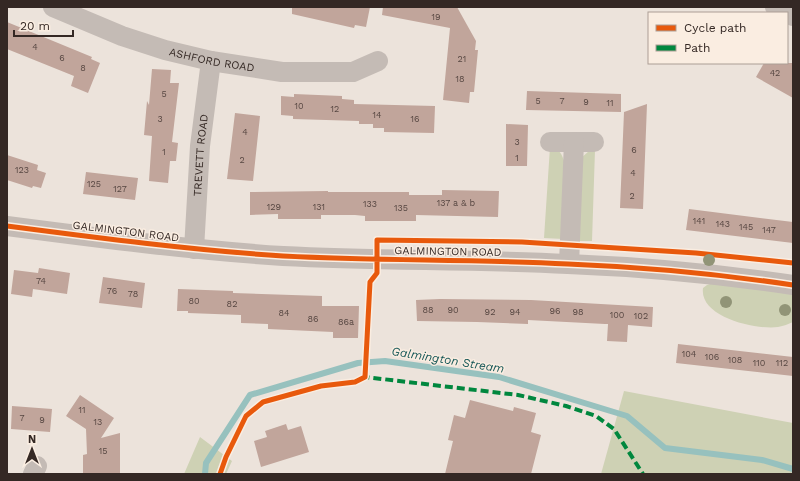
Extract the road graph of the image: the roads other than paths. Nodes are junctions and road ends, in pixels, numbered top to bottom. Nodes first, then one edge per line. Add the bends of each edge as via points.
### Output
1 (53, 7) edge
2 (775, 7) edge
3 (785, 12) edge
4 (378, 61) dead end
5 (211, 62) junction
6 (550, 142) dead end
7 (574, 142) junction
8 (594, 142) dead end
9 (7, 226) edge
10 (194, 249) junction
11 (569, 264) junction
12 (793, 285) edge

1 - 5 street, ASHFORD ROAD via 122,36
2 - 3 street
4 - 5 street, ASHFORD ROAD via 353,72 282,72
5 - 10 street, TREVETT ROAD via 200,146
6 - 7 street
7 - 8 street
7 - 11 street
9 - 10 street, GALMINGTON ROAD
10 - 11 street, GALMINGTON ROAD via 284,256
11 - 12 street, GALMINGTON ROAD via 651,269

